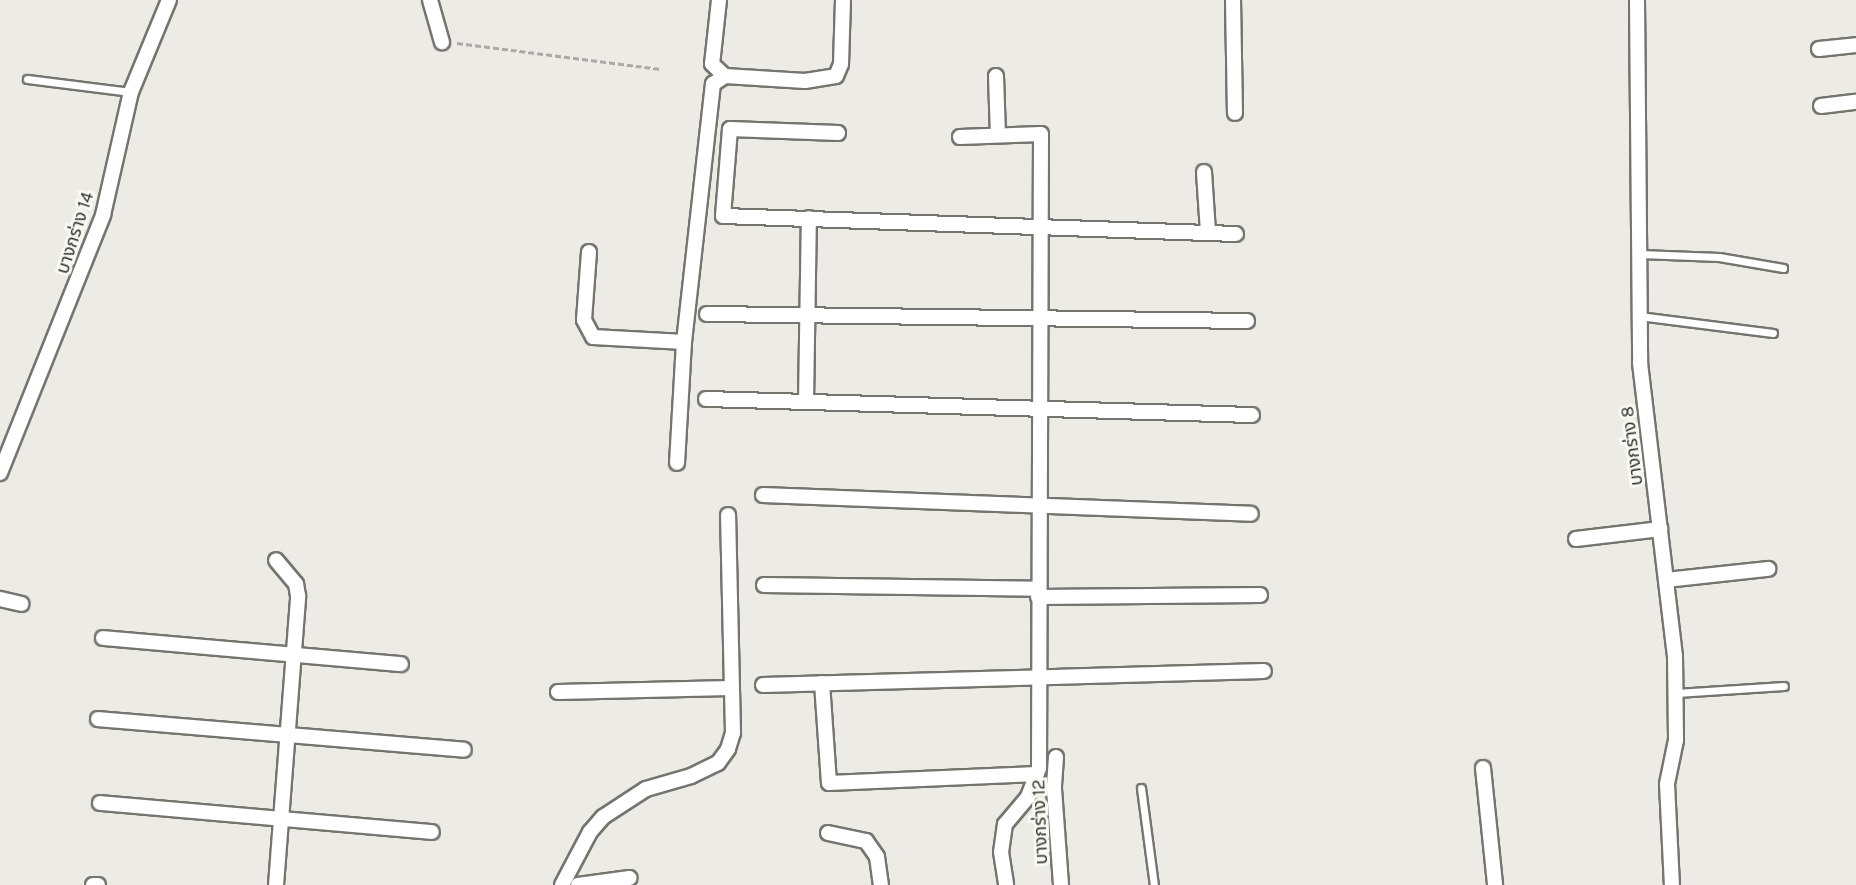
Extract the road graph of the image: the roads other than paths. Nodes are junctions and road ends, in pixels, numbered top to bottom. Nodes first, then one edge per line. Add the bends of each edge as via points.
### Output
1 (169, 0) edge
2 (430, 0) edge
3 (719, 0) edge
4 (843, 0) edge
5 (1233, 0) edge
6 (1637, 0) edge
7 (442, 42) road end
8 (1856, 45) edge
9 (1819, 50) dead end
10 (725, 76) junction
11 (996, 76) dead end
12 (27, 79) dead end
13 (132, 92) junction
14 (1856, 102) edge
15 (1821, 106) dead end
16 (1235, 113) dead end
17 (838, 133) dead end
18 (998, 135) junction
19 (960, 137) dead end
20 (1204, 172) dead end
21 (809, 218) junction
22 (1040, 227) junction
23 (1208, 233) junction
24 (1236, 234) dead end
25 (589, 252) dead end
26 (1640, 254) junction
27 (1783, 268) dead end
28 (707, 314) dead end
29 (807, 315) junction
30 (1639, 316) junction
31 (1040, 319) junction
32 (1247, 321) dead end
33 (1773, 333) dead end
34 (684, 342) junction
35 (706, 399) dead end
36 (806, 402) junction
37 (1040, 409) junction
38 (1252, 415) dead end
39 (677, 464) dead end
40 (0, 472) edge
41 (763, 495) dead end
42 (1039, 506) junction
43 (1251, 514) dead end
44 (728, 515) dead end
45 (1660, 529) junction
46 (1576, 539) dead end
47 (276, 560) dead end
48 (1768, 569) dead end
49 (1666, 580) junction
50 (764, 585) dead end
51 (1038, 593) junction
52 (1260, 596) dead end
53 (0, 599) edge
54 (21, 604) dead end
55 (103, 638) dead end
56 (293, 656) junction
57 (401, 664) dead end
58 (1264, 671) dead end
59 (1038, 676) junction
60 (822, 683) junction
61 (763, 685) dead end
62 (1784, 686) dead end
63 (730, 688) junction
64 (558, 692) dead end
65 (1676, 693) junction
66 (98, 719) dead end
67 (288, 736) junction
68 (464, 750) dead end
69 (1056, 757) dead end
70 (1483, 768) dead end
71 (1037, 774) junction
72 (1141, 788) dead end
73 (100, 803) dead end
74 (283, 817) junction
75 (432, 832) dead end
76 (828, 834) dead end
77 (630, 878) dead end
78 (93, 885) edge
79 (98, 885) edge
80 (276, 885) edge
81 (562, 885) edge
82 (578, 885) edge
83 (881, 885) edge
84 (1006, 885) edge
85 (1061, 885) edge
86 (1154, 885) edge
87 (1495, 885) edge
88 (1672, 885) edge

1 - 13 street, บางกร่าง 14
2 - 7 street
3 - 10 street via 712,64
4 - 10 street via 841,64 836,76 805,81
5 - 16 street
6 - 26 street, บางกร่าง 8
8 - 9 street
10 - 34 street via 713,84
11 - 18 street
12 - 13 lane
13 - 40 street, บางกร่าง 14 via 103,215
14 - 15 street
17 - 21 street via 730,129 723,216
18 - 19 street
18 - 22 street via 1041,134
20 - 23 street
21 - 22 street
21 - 29 street
22 - 23 street
22 - 31 street
23 - 24 street
25 - 34 street via 584,320 593,337
26 - 27 lane via 1719,257
26 - 30 street, บางกร่าง 8
28 - 29 street
29 - 31 street
29 - 36 street
30 - 33 lane
30 - 45 street, บางกร่าง 8 via 1640,363
31 - 32 street
31 - 37 street
34 - 39 street
35 - 36 street
36 - 37 street
37 - 38 street
37 - 42 street
41 - 42 street
42 - 43 street
42 - 51 street
44 - 63 street
45 - 46 street
45 - 49 street, บางกร่าง 8
47 - 56 street via 296,584
48 - 49 street
49 - 65 street, บางกร่าง 8
50 - 51 street
51 - 52 street
51 - 59 street
53 - 54 street
55 - 56 street
56 - 57 street
56 - 67 street
58 - 59 street
59 - 60 street
59 - 71 street
60 - 61 street
60 - 71 street via 829,783
62 - 65 lane
63 - 64 street
63 - 81 street via 733,733 718,763 692,776 646,789 603,817 590,832
65 - 88 street, บางกร่าง 8 via 1676,740 1667,784
66 - 67 street
67 - 68 street
67 - 74 street
69 - 85 street, บางกร่าง 12 via 1054,789
70 - 87 street
71 - 84 street via 1028,797 1005,824 1000,852
72 - 86 lane
73 - 74 street
74 - 75 street
74 - 80 street
76 - 83 street via 866,842 876,857
77 - 82 street
78 - 79 street

